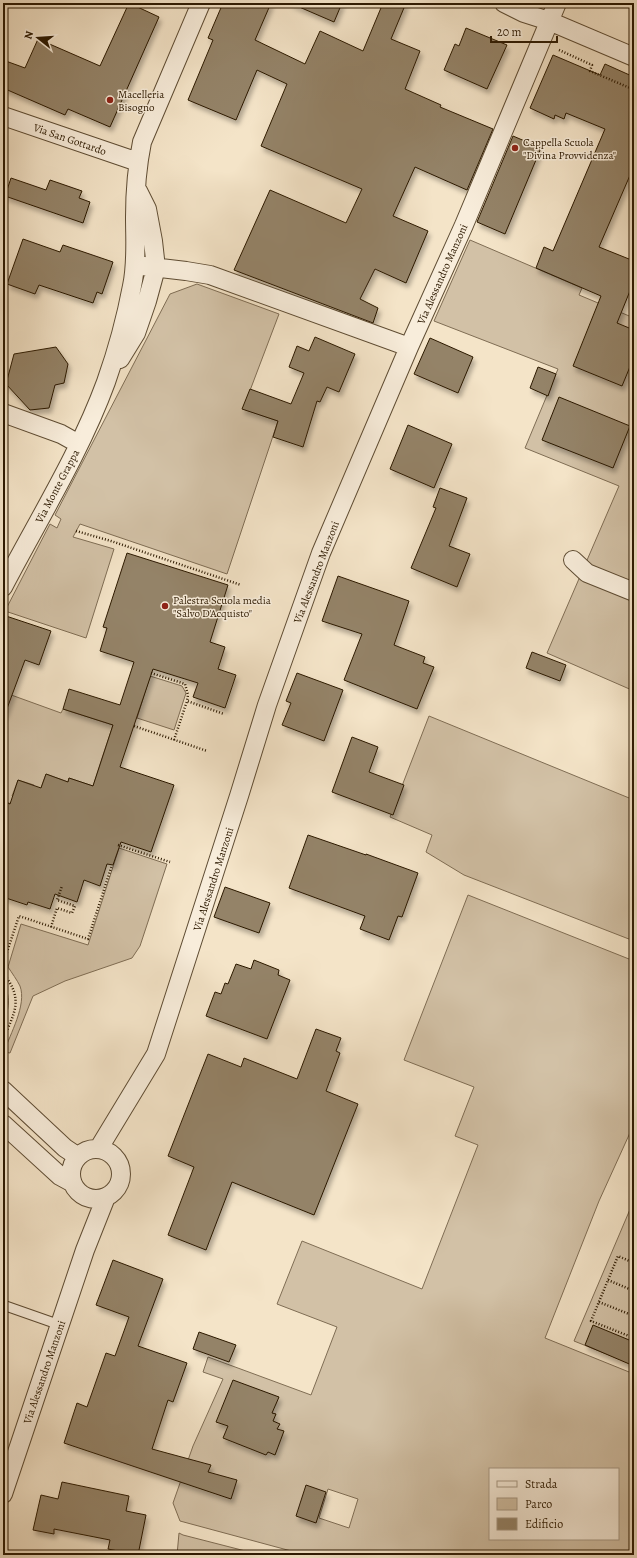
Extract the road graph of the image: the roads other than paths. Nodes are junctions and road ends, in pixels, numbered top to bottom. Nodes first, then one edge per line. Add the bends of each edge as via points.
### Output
1 (201, 3) edge
2 (504, 3) edge
3 (557, 3) edge
4 (549, 21) junction
5 (634, 57) edge
6 (3, 116) edge
7 (138, 162) junction
8 (136, 185) junction
9 (135, 265) junction
10 (156, 268) junction
11 (409, 347) junction
12 (106, 382) junction
13 (3, 413) edge
14 (79, 444) junction
15 (573, 560) dead end
16 (3, 587) edge
17 (634, 592) edge
18 (3, 1090) edge
19 (3, 1124) edge
20 (99, 1148) junction
21 (78, 1156) junction
22 (71, 1182) junction
23 (82, 1196) junction
24 (106, 1197) junction
25 (85, 1250) junction
26 (3, 1305) edge
27 (60, 1325) junction
28 (3, 1494) edge

1 - 7 street, Via Monte Grappa via 142,142
2 - 4 street
3 - 4 street, Via Alessandro Manzoni
4 - 5 street
4 - 11 street, Via Alessandro Manzoni via 464,225
6 - 7 street, Via San Gottardo
7 - 8 street, Via Monte Grappa
8 - 9 street, Via Monte Grappa
8 - 10 street, Via Monte Grappa via 147,209
9 - 10 street
9 - 12 street, Via Monte Grappa via 121,334
10 - 11 street via 210,275
10 - 12 street, Via Monte Grappa via 136,333
11 - 20 street, Via Alessandro Manzoni via 321,553 267,705 156,1054
12 - 14 street, Via Monte Grappa
13 - 14 street via 61,434
14 - 16 street, Via Monte Grappa
15 - 17 street via 587,573
18 - 21 street via 65,1148
19 - 22 street via 60,1176
20 - 21 street via 87,1150
20 - 24 street via 108,1151 120,1166 121,1178 116,1189
21 - 22 street via 71,1168
22 - 23 street
23 - 24 street via 94,1200
23 - 25 street, Via Alessandro Manzoni via 86,1205
24 - 25 street, Via Alessandro Manzoni
25 - 27 street, Via Alessandro Manzoni
26 - 27 lane
27 - 28 street, Via Alessandro Manzoni

